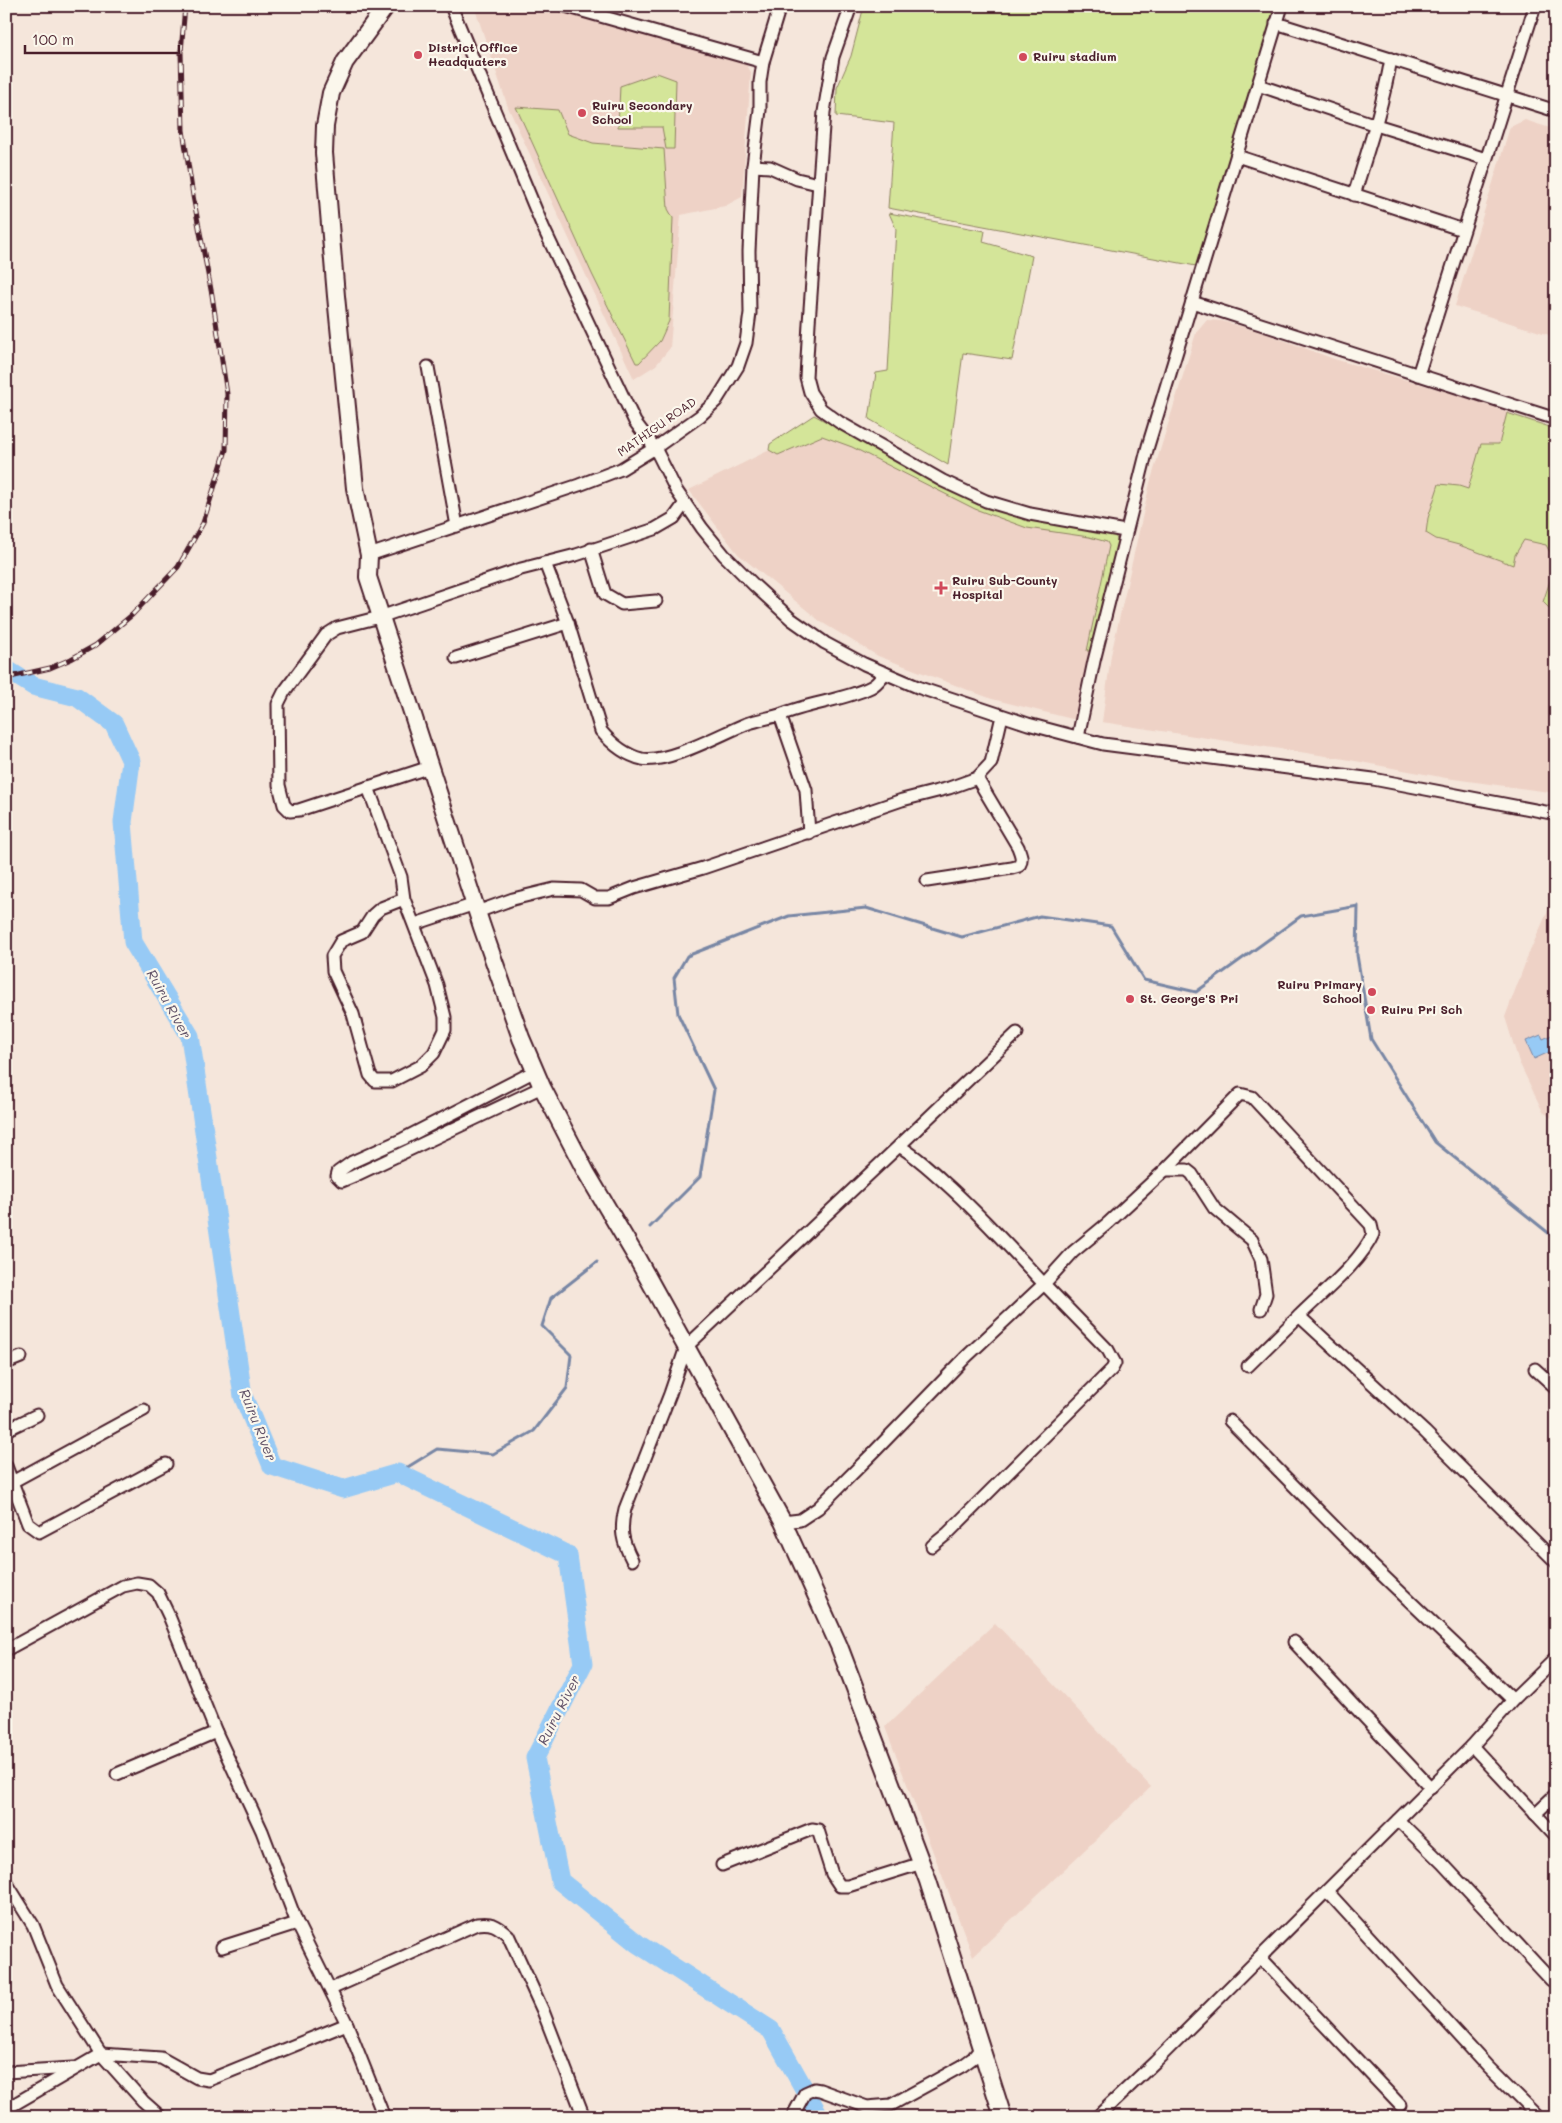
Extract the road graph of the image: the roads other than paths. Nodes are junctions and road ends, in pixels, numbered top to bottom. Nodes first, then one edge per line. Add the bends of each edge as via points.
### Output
1 (386, 6) edge
2 (565, 6) edge
3 (780, 6) edge
4 (851, 6) edge
5 (1282, 6) edge
6 (1535, 6) edge
7 (452, 7) edge
8 (1276, 23) junction
9 (1391, 59) junction
10 (763, 62) junction
11 (1258, 85) junction
12 (1506, 95) junction
13 (1556, 111) edge
14 (1376, 125) junction
15 (1237, 156) junction
16 (1486, 159) junction
17 (753, 166) junction
18 (818, 184) junction
19 (1354, 195) junction
20 (1464, 230) junction
21 (1192, 302) junction
22 (428, 367) dead end
23 (1418, 375) junction
24 (1556, 419) edge
25 (655, 448) junction
26 (685, 503) junction
27 (457, 526) junction
28 (1125, 531) junction
29 (591, 550) junction
30 (369, 555) junction
31 (545, 563) junction
32 (656, 600) dead end
33 (380, 617) junction
34 (568, 624) junction
35 (456, 658) dead end
36 (885, 673) junction
37 (780, 714) junction
38 (1002, 716) junction
39 (1078, 737) junction
40 (430, 767) junction
41 (977, 778) junction
42 (368, 787) junction
43 (1556, 814) edge
44 (809, 833) junction
45 (927, 880) dead end
46 (404, 900) junction
47 (476, 908) junction
48 (415, 924) junction
49 (1017, 1033) dead end
50 (535, 1071) junction
51 (542, 1087) junction
52 (484, 1097) junction
53 (491, 1111) junction
54 (899, 1146) junction
55 (1165, 1170) junction
56 (1044, 1284) junction
57 (1261, 1309) dead end
58 (1299, 1316) junction
59 (686, 1347) junction
60 (21, 1357) dead end
61 (6, 1363) edge
62 (1248, 1366) dead end
63 (1535, 1369) dead end
64 (1556, 1388) edge
65 (144, 1410) dead end
66 (37, 1415) dead end
67 (1230, 1421) dead end
68 (6, 1430) edge
69 (166, 1464) dead end
70 (6, 1466) edge
71 (12, 1482) junction
72 (784, 1522) junction
73 (932, 1546) dead end
74 (632, 1560) dead end
75 (1556, 1562) edge
76 (1294, 1642) dead end
77 (6, 1650) edge
78 (1556, 1658) edge
79 (1513, 1700) junction
80 (216, 1732) junction
81 (1472, 1746) junction
82 (117, 1774) dead end
83 (1431, 1788) junction
84 (1556, 1794) edge
85 (1535, 1814) junction
86 (1398, 1820) junction
87 (1556, 1836) edge
88 (922, 1863) junction
89 (722, 1865) dead end
90 (6, 1882) edge
91 (1327, 1891) junction
92 (297, 1923) junction
93 (222, 1947) dead end
94 (1261, 1958) junction
95 (1554, 1982) edge
96 (331, 1989) junction
97 (347, 2024) junction
98 (981, 2048) junction
99 (101, 2054) junction
100 (77, 2068) junction
101 (6, 2072) edge
102 (1400, 2105) dead end
103 (6, 2109) edge
104 (161, 2117) edge
105 (384, 2117) edge
106 (584, 2117) edge
107 (792, 2117) edge
108 (1003, 2117) edge
109 (1097, 2117) edge
110 (1538, 2117) edge

1 - 30 main road via 345,62 331,93 324,153 355,488
2 - 10 street
3 - 10 street, MATHIGU ROAD
4 - 18 street via 833,57
5 - 8 street
6 - 12 street
7 - 25 street via 543,228 636,422
8 - 9 street
8 - 11 street
9 - 12 street
9 - 14 street
10 - 17 street, MATHIGU ROAD
11 - 14 street
11 - 15 street
12 - 13 street
12 - 16 street
14 - 16 street
14 - 19 street
15 - 19 street
15 - 21 street
16 - 20 street
17 - 18 street via 770,167
17 - 25 street, MATHIGU ROAD via 750,313 746,343 738,366 716,401
18 - 28 street via 806,378 821,409 902,458 986,502 1030,514
19 - 20 street
20 - 23 street
21 - 23 street
21 - 28 street
22 - 27 street
23 - 24 street
25 - 26 street
25 - 27 street, MATHIGU ROAD via 621,469 596,479
26 - 29 street via 667,523
26 - 36 street via 724,555 790,619 825,643
27 - 30 street, MATHIGU ROAD
28 - 39 street
29 - 31 street
29 - 32 street via 605,594 622,604
30 - 33 main road via 368,577
31 - 33 street
31 - 34 street
33 - 40 main road
33 - 42 street via 337,628 326,636 278,704 279,785 284,805 290,810 299,810
34 - 35 street
34 - 37 street via 601,731 612,744 628,754 642,759 659,759
36 - 37 street via 873,686
36 - 38 street
37 - 44 street via 806,790
38 - 39 street
38 - 41 street via 991,763
39 - 43 street via 1130,748 1373,779
40 - 42 street
40 - 47 main road
41 - 44 street
41 - 45 street via 1018,847 1021,862 1012,868
42 - 46 street via 400,877
44 - 47 street via 609,898 595,898 581,890 554,889
46 - 48 street
46 - 48 street via 381,908 362,932 341,941 332,956 333,971 353,1014 370,1076 375,1081 392,1081 421,1066 434,1053 445,1030 442,1003
47 - 48 street
47 - 50 main road via 520,1038
49 - 54 street
50 - 51 main road
50 - 52 street
51 - 53 street
51 - 59 main road via 586,1172
52 - 53 street
52 - 53 street via 352,1162 337,1176 342,1180 354,1176
54 - 56 street via 972,1208
54 - 59 street
55 - 56 street via 1073,1252
55 - 57 street via 1186,1170 1192,1174 1214,1208 1252,1240 1261,1259 1266,1294
55 - 58 street via 1240,1094 1252,1097 1371,1224 1374,1234 1370,1242
56 - 72 street via 818,1508 800,1520
56 - 73 street via 1108,1350 1115,1362 1098,1383
58 - 62 street
58 - 75 street via 1425,1432
59 - 72 main road
59 - 74 street via 625,1509 622,1535
60 - 61 street
63 - 64 street
65 - 71 street
66 - 68 street
67 - 79 street via 1375,1568
69 - 71 street via 39,1532 28,1524
70 - 71 street
72 - 88 main road via 839,1646
76 - 83 street
77 - 80 street via 123,1586 148,1585 158,1593 170,1616
78 - 79 street
79 - 81 street
80 - 82 street
80 - 92 street via 262,1831
81 - 83 street
81 - 85 street
83 - 86 street
84 - 85 street
85 - 87 street
86 - 91 street
86 - 95 street
88 - 89 street via 840,1886 832,1874 818,1830 812,1830
88 - 98 main road
90 - 99 street via 33,1926 57,1984
91 - 94 street
91 - 110 street
92 - 93 street
92 - 96 street
94 - 102 street
94 - 109 street
96 - 97 street
96 - 106 street via 476,1924 498,1926 508,1934 544,2011
97 - 99 street via 209,2080 197,2078 161,2058
97 - 105 street
98 - 107 street via 962,2066 891,2105 867,2107 814,2089 805,2093
98 - 108 main road
99 - 100 street
99 - 104 street
100 - 101 street
100 - 103 street

